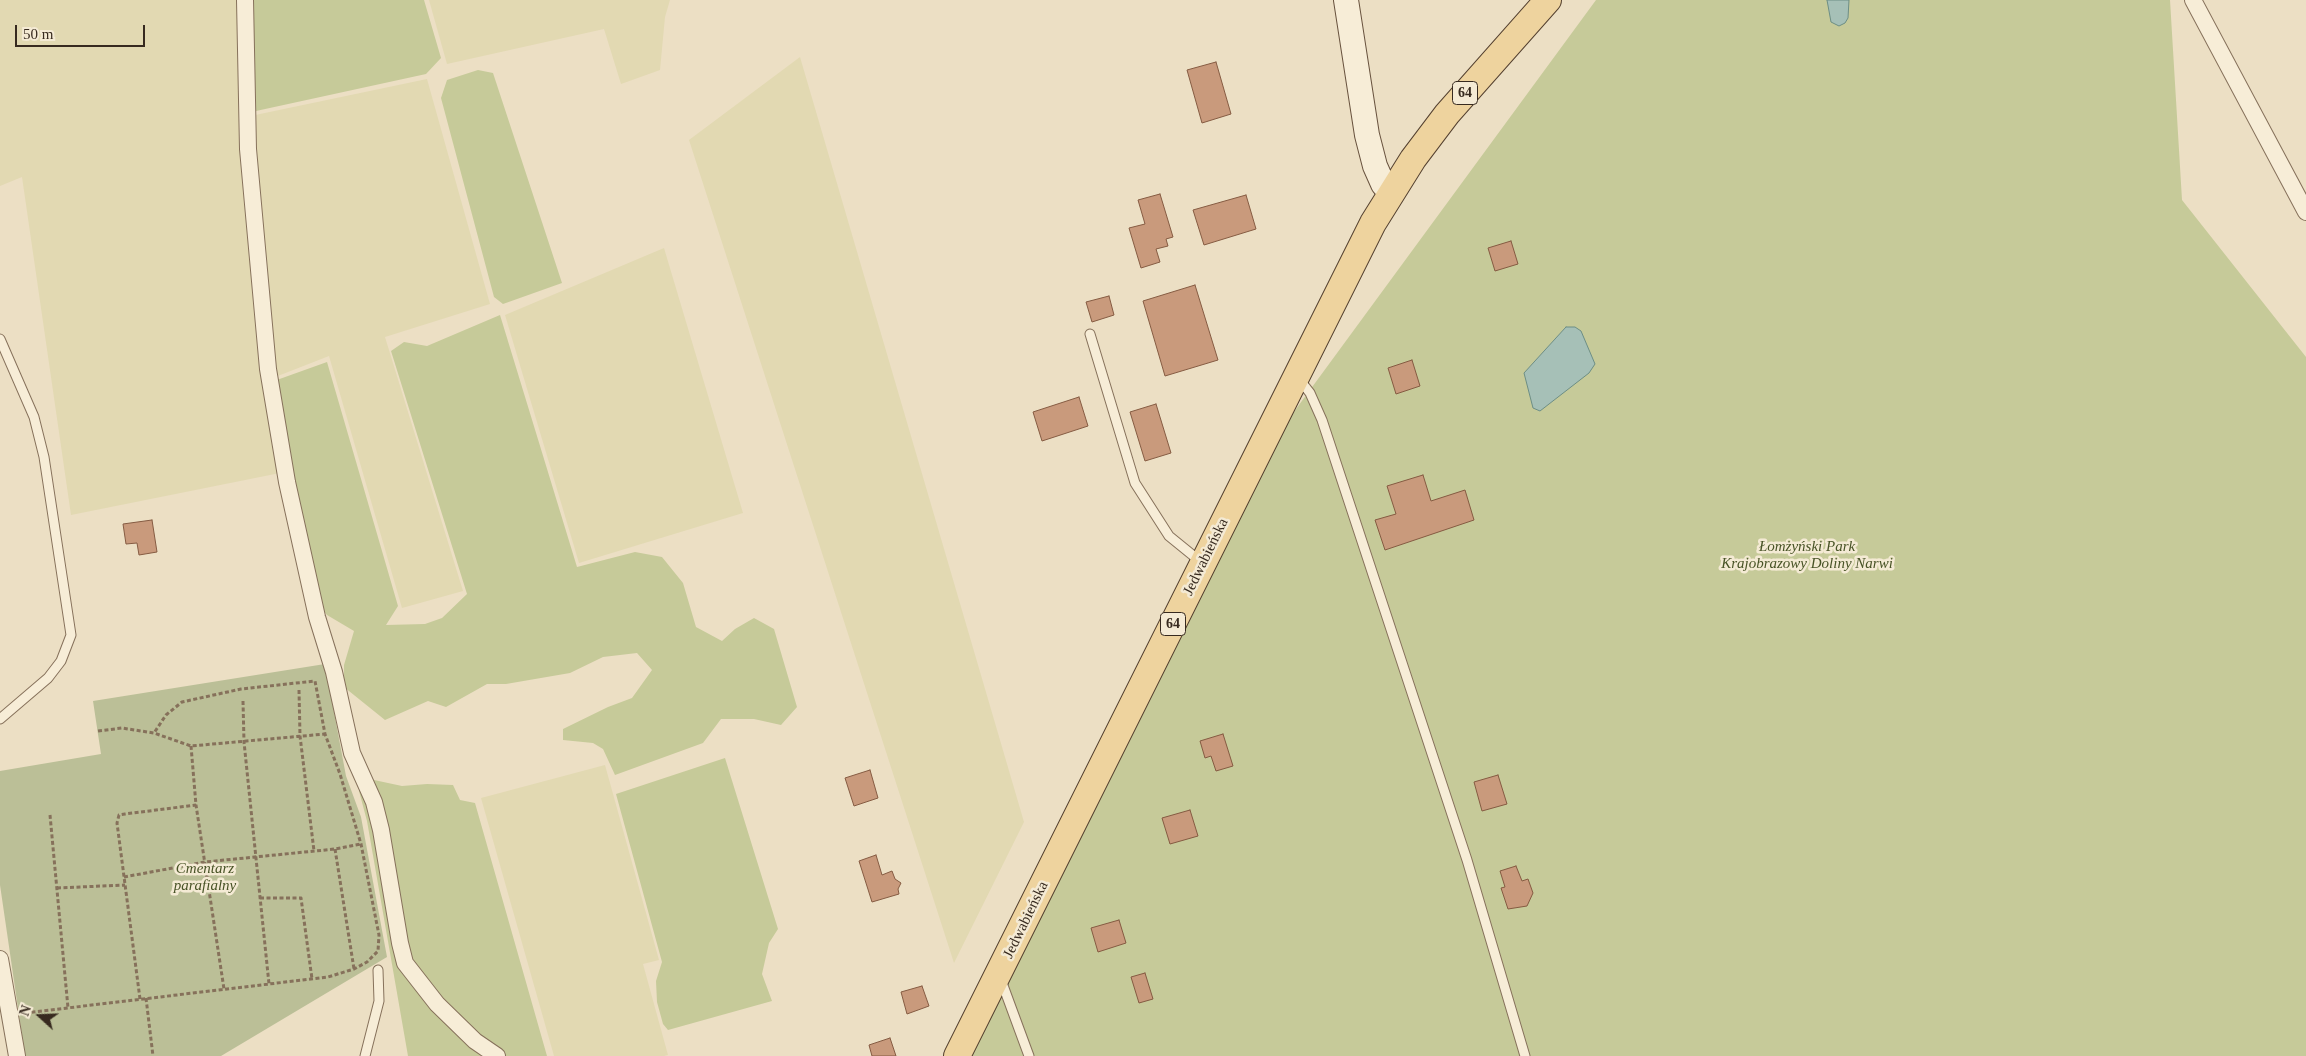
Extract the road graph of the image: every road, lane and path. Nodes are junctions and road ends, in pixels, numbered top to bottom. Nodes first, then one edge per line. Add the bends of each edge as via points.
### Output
1 (246, 0) edge
2 (1346, 0) edge
3 (1548, 0) edge
4 (2193, 0) edge
5 (1391, 193) junction
6 (2306, 212) edge
7 (1090, 334) dead end
8 (0, 339) edge
9 (1297, 376) junction
10 (1203, 564) junction
11 (299, 690) dead end
12 (243, 701) dead end
13 (0, 719) edge
14 (98, 730) dead end
15 (154, 733) junction
16 (325, 734) junction
17 (300, 736) junction
18 (244, 742) junction
19 (191, 746) junction
20 (196, 804) junction
21 (50, 815) dead end
22 (361, 844) junction
23 (335, 849) junction
24 (314, 851) junction
25 (256, 858) junction
26 (205, 862) junction
27 (124, 877) junction
28 (125, 885) junction
29 (57, 888) junction
30 (260, 898) junction
31 (0, 959) edge
32 (354, 969) junction
33 (378, 970) dead end
34 (999, 975) junction
35 (312, 978) junction
36 (269, 984) junction
37 (224, 989) junction
38 (146, 998) junction
39 (140, 999) junction
40 (68, 1008) junction
41 (10, 1015) junction
42 (17, 1056) edge
43 (152, 1056) edge
44 (365, 1056) edge
45 (497, 1056) edge
46 (957, 1056) edge
47 (1029, 1056) edge
48 (1525, 1056) edge

1 - 45 street via 248,149 268,369 286,482 317,618 334,672 352,752 376,811 406,963 437,1004 475,1041
2 - 5 main road via 1366,135 1383,184
3 - 5 main road, 64 via 1459,99
4 - 6 street
5 - 9 main road, Jedwabieńska / 64
7 - 10 lane via 1135,484 1169,536
8 - 13 lane via 34,417 44,458 71,636 62,660 48,678
9 - 10 main road, Jedwabieńska / 64
9 - 48 lane via 1310,393 1322,420 1467,860
10 - 34 main road, Jedwabieńska / 64
11 - 17 path
12 - 18 path
14 - 15 path via 122,728
15 - 16 path via 166,715 182,702 241,689 315,681
15 - 19 path
16 - 17 path
16 - 22 path
17 - 18 path
17 - 24 path
18 - 19 path
18 - 25 path
19 - 20 path
20 - 26 path
20 - 27 path via 120,815 117,823
21 - 29 path
22 - 23 path
22 - 32 path via 379,936 378,950 367,962
23 - 24 path
23 - 32 path
24 - 25 path
25 - 26 path
25 - 30 path
26 - 27 path
26 - 37 path
27 - 28 path
28 - 29 path
28 - 39 path
29 - 40 path
30 - 35 path via 301,898
30 - 36 path
31 - 41 street
32 - 35 path
33 - 44 lane via 379,1001
34 - 46 main road, Jedwabieńska / 64
34 - 47 lane
35 - 36 path
36 - 37 path
37 - 38 path
38 - 39 path
38 - 43 path
39 - 40 path
40 - 41 path
41 - 42 street

